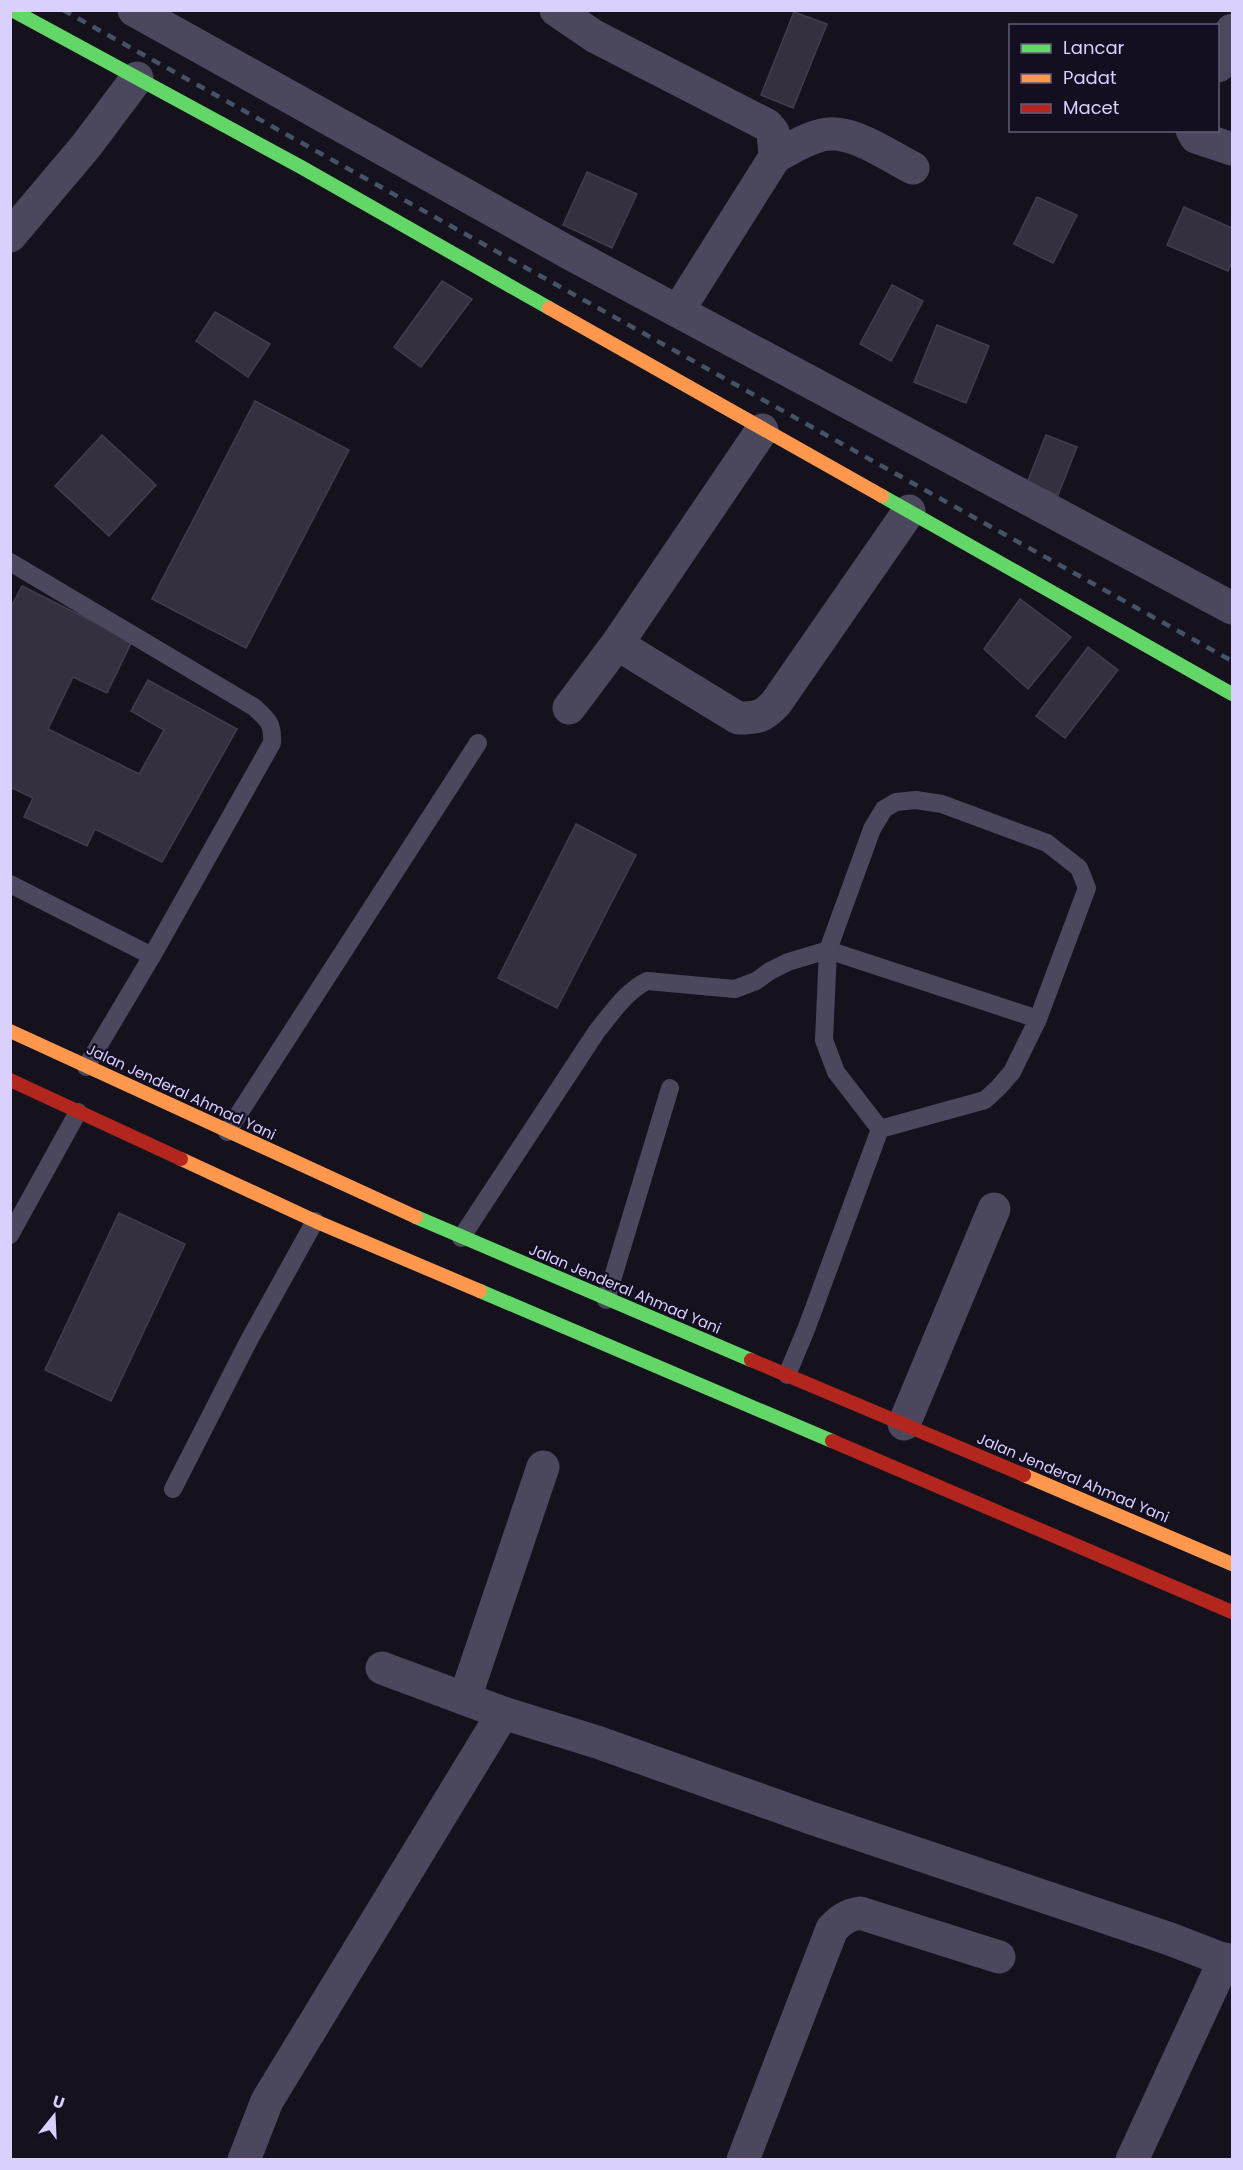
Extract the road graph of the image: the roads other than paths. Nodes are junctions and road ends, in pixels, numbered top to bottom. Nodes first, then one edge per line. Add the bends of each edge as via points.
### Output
1 (12, 10) edge
2 (134, 10) edge
3 (556, 10) edge
4 (1233, 30) edge
5 (1219, 64) edge
6 (137, 78) junction
7 (1193, 132) edge
8 (1233, 149) edge
9 (775, 157) junction
10 (913, 168) dead end
11 (10, 236) edge
12 (678, 310) junction
13 (762, 430) junction
14 (909, 511) junction
15 (10, 562) edge
16 (1233, 608) edge
17 (617, 644) junction
18 (1233, 694) edge
19 (569, 708) dead end
20 (478, 743) dead end
21 (10, 884) edge
22 (828, 950) junction
23 (152, 956) junction
24 (1038, 1019) junction
25 (10, 1031) edge
26 (86, 1066) junction
27 (10, 1080) edge
28 (670, 1088) dead end
29 (78, 1112) junction
30 (880, 1129) junction
31 (227, 1132) junction
32 (994, 1209) dead end
33 (315, 1221) junction
34 (10, 1235) edge
35 (461, 1238) junction
36 (606, 1300) junction
37 (787, 1375) junction
38 (904, 1424) junction
39 (543, 1467) dead end
40 (172, 1489) dead end
41 (1233, 1564) edge
42 (1233, 1612) edge
43 (382, 1668) dead end
44 (465, 1698) junction
45 (503, 1713) junction
46 (999, 1957) dead end
47 (1229, 1961) edge
48 (244, 2160) edge
49 (742, 2160) edge
50 (1132, 2160) edge

1 - 6 main road
2 - 12 street
3 - 9 street via 594,36 767,125 773,132
4 - 5 street
6 - 11 street
6 - 13 main road
7 - 8 street via 1196,137
9 - 10 street via 805,141 834,133 848,135
9 - 12 street
12 - 16 street
13 - 14 main road
13 - 17 street
14 - 17 street via 766,714 738,718
14 - 18 main road
15 - 23 lane via 254,707 273,728 272,743
17 - 19 street
20 - 31 lane
21 - 23 lane
22 - 24 lane
22 - 24 lane via 872,829 884,809 896,802 916,800 942,804 1047,843 1079,868 1087,888
22 - 30 lane via 824,1040 828,1057
22 - 35 lane via 788,962 735,989 660,981 637,986 597,1031
23 - 26 lane
24 - 30 lane via 1011,1072 985,1101
25 - 26 main road, Jalan Jenderal Ahmad Yani
26 - 31 main road, Jalan Jenderal Ahmad Yani
27 - 29 main road
28 - 36 lane
29 - 33 main road
29 - 34 lane
30 - 37 lane
31 - 35 main road, Jalan Jenderal Ahmad Yani
32 - 38 street
33 - 40 lane
33 - 42 main road
35 - 36 main road, Jalan Jenderal Ahmad Yani
36 - 37 main road, Jalan Jenderal Ahmad Yani
37 - 38 main road, Jalan Jenderal Ahmad Yani
38 - 41 main road, Jalan Jenderal Ahmad Yani
39 - 44 street
43 - 44 street
44 - 45 street
45 - 47 street
45 - 48 street via 267,2101
46 - 49 street via 860,1913 841,1920 832,1929
47 - 50 street

